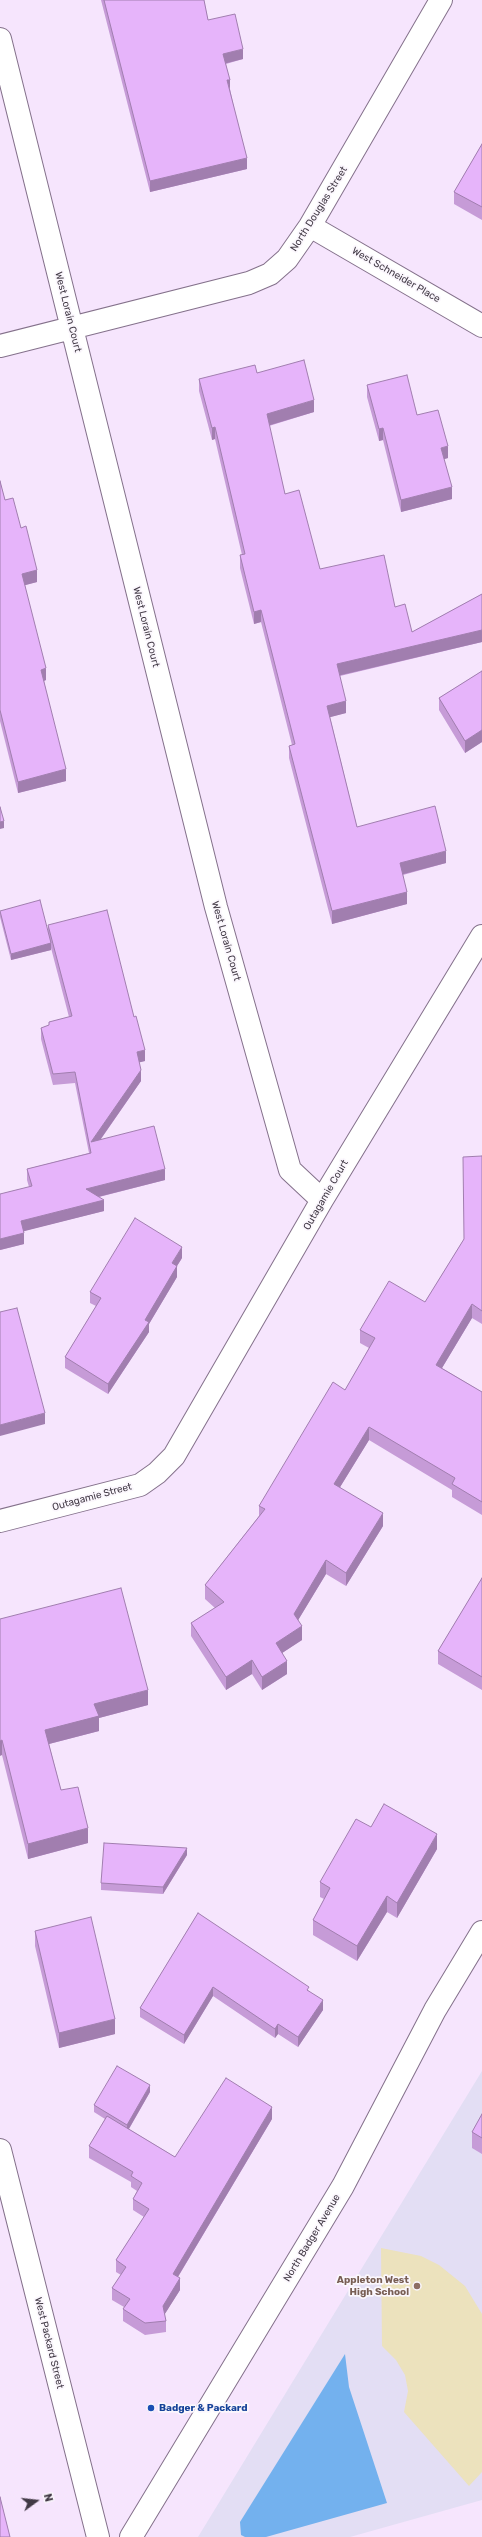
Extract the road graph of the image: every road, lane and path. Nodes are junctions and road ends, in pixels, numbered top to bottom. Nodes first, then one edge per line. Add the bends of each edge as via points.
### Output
1 (441, 0) edge
2 (0, 39) edge
3 (310, 226) junction
4 (482, 326) edge
5 (72, 328) junction
6 (0, 346) edge
7 (482, 936) edge
8 (322, 1200) junction
9 (174, 1456) joint
10 (0, 1521) edge
11 (482, 1932) edge
12 (0, 2150) edge
13 (98, 2537) edge
14 (131, 2537) edge

1 - 3 street, North Douglas Street
2 - 5 street, West Lorain Court
3 - 4 street, West Schneider Place
3 - 5 street, North Douglas Street via 288,258 270,274 249,283
5 - 6 street, North Douglas Street
5 - 8 street, West Lorain Court via 216,907 290,1170
7 - 8 street, Outagamie Court
8 - 9 street, Outagamie Court
9 - 10 street, Outagamie Street via 140,1485
11 - 14 street, North Badger Avenue via 435,2010 343,2186
12 - 13 street, West Packard Street

